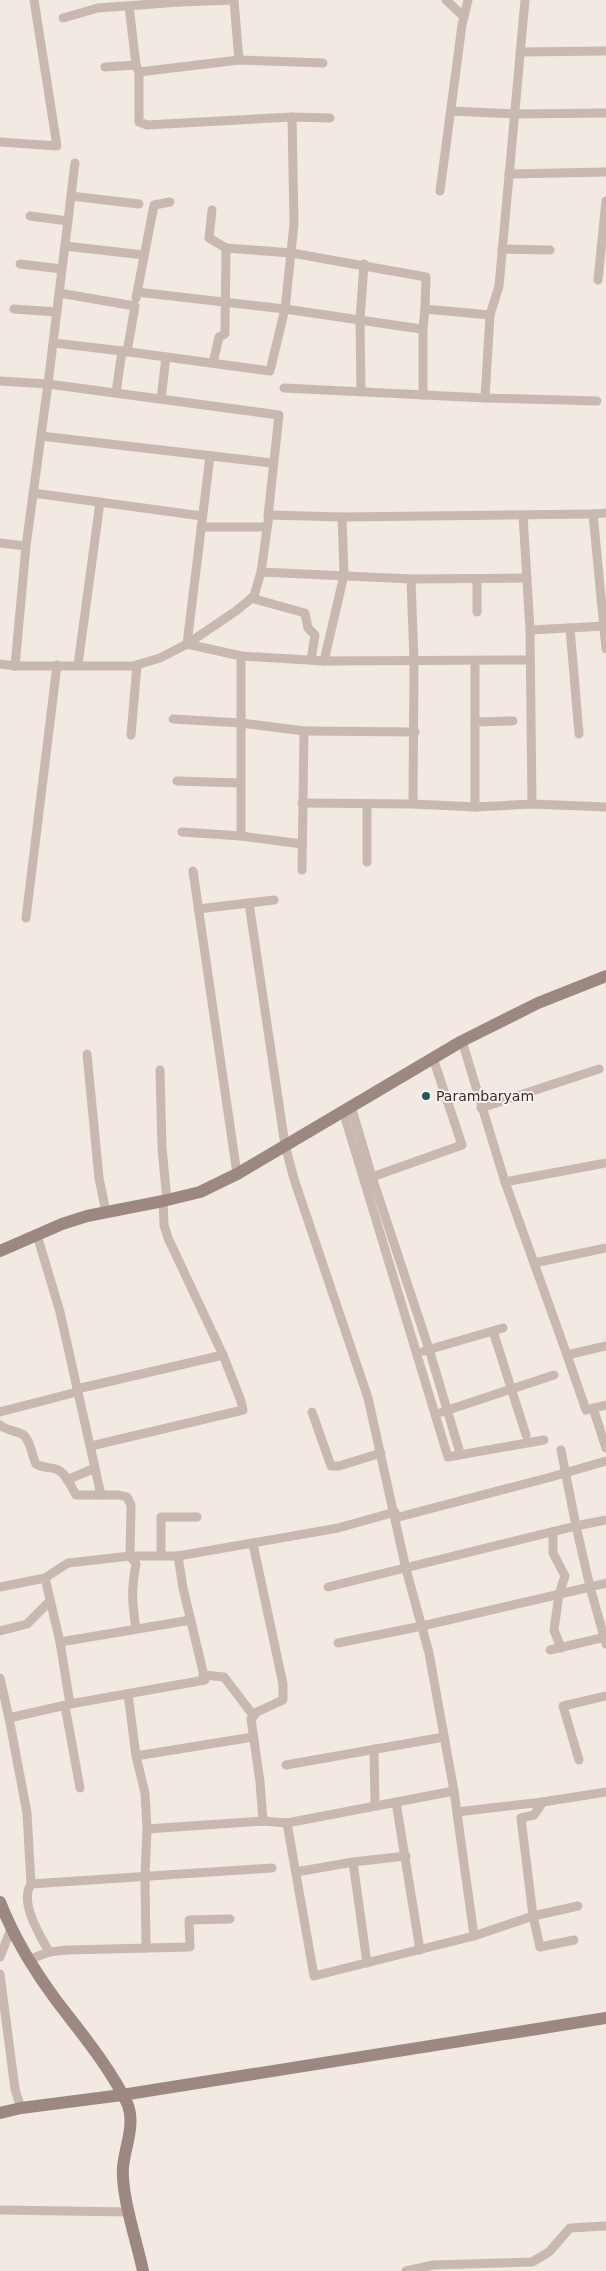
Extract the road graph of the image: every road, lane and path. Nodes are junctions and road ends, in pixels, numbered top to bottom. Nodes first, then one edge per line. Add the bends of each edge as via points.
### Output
1 (34, 0) edge
2 (446, 0) edge
3 (468, 0) edge
4 (525, 0) edge
5 (180, 1) edge
6 (234, 1) edge
7 (129, 6) junction
8 (464, 17) junction
9 (63, 18) dead end
10 (606, 51) edge
11 (520, 52) junction
12 (239, 60) junction
13 (323, 63) dead end
14 (105, 67) dead end
15 (138, 68) junction
16 (451, 111) junction
17 (606, 113) edge
18 (515, 114) junction
19 (292, 117) junction
20 (330, 118) dead end
21 (0, 142) edge
22 (75, 163) dead end
23 (606, 172) edge
24 (509, 174) junction
25 (440, 191) dead end
26 (71, 196) junction
27 (606, 201) edge
28 (170, 202) dead end
29 (139, 204) dead end
30 (212, 210) dead end
31 (30, 216) dead end
32 (68, 221) junction
33 (605, 227) edge
34 (65, 246) junction
35 (226, 248) junction
36 (502, 249) junction
37 (550, 250) dead end
38 (292, 253) junction
39 (144, 256) junction
40 (20, 264) dead end
41 (364, 264) junction
42 (62, 269) junction
43 (598, 280) dead end
44 (137, 292) junction
45 (59, 293) junction
46 (226, 303) junction
47 (134, 306) junction
48 (14, 309) dead end
49 (285, 309) junction
50 (425, 309) junction
51 (57, 312) junction
52 (490, 315) junction
53 (360, 320) junction
54 (423, 328) junction
55 (54, 343) junction
56 (125, 351) junction
57 (166, 357) junction
58 (213, 363) junction
59 (0, 381) edge
60 (48, 384) junction
61 (284, 388) dead end
62 (361, 392) junction
63 (116, 393) junction
64 (423, 395) junction
65 (485, 398) junction
66 (161, 399) junction
67 (597, 401) dead end
68 (41, 436) junction
69 (210, 456) junction
70 (272, 463) junction
71 (33, 493) junction
72 (100, 502) junction
73 (606, 513) edge
74 (593, 514) junction
75 (523, 515) junction
76 (202, 516) junction
77 (268, 516) junction
78 (342, 517) junction
79 (201, 527) junction
80 (266, 527) junction
81 (0, 543) edge
82 (26, 546) junction
83 (261, 572) junction
84 (344, 575) junction
85 (527, 578) junction
86 (411, 579) junction
87 (477, 579) junction
88 (251, 598) junction
89 (477, 612) dead end
90 (605, 626) edge
91 (570, 628) junction
92 (530, 630) junction
93 (187, 644) junction
94 (606, 649) edge
95 (241, 656) junction
96 (311, 660) junction
97 (529, 660) junction
98 (324, 661) junction
99 (475, 661) junction
100 (414, 662) junction
101 (0, 664) edge
102 (57, 665) junction
103 (78, 665) junction
104 (137, 665) junction
105 (15, 666) junction
106 (173, 719) dead end
107 (513, 721) dead end
108 (474, 722) junction
109 (241, 723) junction
110 (304, 731) junction
111 (415, 732) junction
112 (578, 734) dead end
113 (130, 736) dead end
114 (177, 781) dead end
115 (240, 783) junction
116 (302, 803) junction
117 (368, 804) junction
118 (414, 804) junction
119 (532, 804) junction
120 (474, 807) junction
121 (606, 807) edge
122 (182, 832) dead end
123 (241, 836) junction
124 (302, 844) junction
125 (366, 862) dead end
126 (302, 870) dead end
127 (193, 871) dead end
128 (274, 900) dead end
129 (249, 903) junction
130 (198, 909) junction
131 (26, 918) dead end
132 (606, 976) edge
133 (462, 1041) junction
134 (87, 1054) dead end
135 (433, 1058) junction
136 (599, 1069) dead end
137 (160, 1070) dead end
138 (481, 1108) junction
139 (347, 1109) junction
140 (285, 1145) junction
141 (606, 1163) edge
142 (237, 1174) junction
143 (372, 1177) junction
144 (505, 1182) junction
145 (165, 1201) junction
146 (106, 1212) junction
147 (38, 1235) junction
148 (606, 1248) edge
149 (0, 1251) edge
150 (534, 1263) junction
151 (503, 1328) dead end
152 (493, 1331) junction
153 (606, 1346) edge
154 (429, 1349) junction
155 (416, 1353) junction
156 (223, 1355) junction
157 (567, 1355) junction
158 (554, 1375) dead end
159 (511, 1388) junction
160 (77, 1390) junction
161 (606, 1405) edge
162 (593, 1408) junction
163 (447, 1410) junction
164 (0, 1412) edge
165 (312, 1412) dead end
166 (435, 1414) junction
167 (0, 1424) edge
168 (526, 1435) dead end
169 (544, 1440) dead end
170 (90, 1446) junction
171 (606, 1448) edge
172 (561, 1450) dead end
173 (381, 1453) junction
174 (460, 1453) dead end
175 (606, 1461) edge
176 (95, 1468) junction
177 (565, 1472) junction
178 (67, 1480) junction
179 (101, 1495) junction
180 (395, 1515) junction
181 (197, 1517) dead end
182 (606, 1520) edge
183 (576, 1526) junction
184 (553, 1532) junction
185 (253, 1544) junction
186 (130, 1556) junction
187 (161, 1556) junction
188 (178, 1556) junction
189 (406, 1569) junction
190 (45, 1578) junction
191 (606, 1583) edge
192 (0, 1587) edge
193 (328, 1587) dead end
194 (590, 1587) junction
195 (559, 1594) junction
196 (50, 1600) junction
197 (191, 1620) junction
198 (422, 1626) junction
199 (136, 1629) junction
200 (0, 1631) edge
201 (605, 1639) edge
202 (60, 1642) junction
203 (338, 1644) dead end
204 (561, 1648) junction
205 (550, 1650) dead end
206 (203, 1675) junction
207 (0, 1678) edge
208 (128, 1694) junction
209 (606, 1696) edge
210 (67, 1705) junction
211 (253, 1715) junction
212 (9, 1718) junction
213 (444, 1736) junction
214 (253, 1737) junction
215 (374, 1749) junction
216 (136, 1756) junction
217 (579, 1760) dead end
218 (286, 1765) dead end
219 (80, 1788) dead end
220 (454, 1791) junction
221 (606, 1792) edge
222 (396, 1802) junction
223 (543, 1802) junction
224 (375, 1806) junction
225 (457, 1812) junction
226 (263, 1820) junction
227 (287, 1823) junction
228 (148, 1829) junction
229 (406, 1856) junction
230 (353, 1862) junction
231 (272, 1868) dead end
232 (296, 1872) junction
233 (145, 1876) junction
234 (31, 1884) junction
235 (0, 1902) edge
236 (578, 1906) dead end
237 (533, 1916) junction
238 (230, 1919) dead end
239 (6, 1931) edge
240 (474, 1936) junction
241 (574, 1940) dead end
242 (146, 1948) junction
243 (420, 1950) junction
244 (48, 1952) junction
245 (0, 1957) edge
246 (28, 1960) junction
247 (366, 1963) junction
248 (0, 1974) edge
249 (1, 1999) edge
250 (606, 2018) edge
251 (122, 2095) junction
252 (21, 2108) junction
253 (0, 2113) edge
254 (0, 2210) edge
255 (130, 2212) junction
256 (606, 2226) edge
257 (143, 2271) edge
258 (406, 2271) edge

1 - 21 street via 57,146
2 - 8 street
3 - 8 street
4 - 11 street
5 - 6 street
5 - 7 street
6 - 12 street
7 - 9 street via 98,8
7 - 15 street
8 - 16 street
10 - 11 street
11 - 18 street
12 - 13 street
12 - 15 street
14 - 15 street
15 - 19 street via 139,122 142,124
16 - 18 street
16 - 25 street
17 - 18 street
18 - 24 street
19 - 20 street
19 - 38 street
22 - 26 street
23 - 24 street
24 - 36 street
26 - 29 street
26 - 32 street
27 - 33 street
28 - 39 street via 154,205
30 - 35 street via 208,238
31 - 32 street
32 - 34 street
33 - 43 street
34 - 39 street
34 - 42 street
35 - 38 street
35 - 46 street
36 - 37 street
36 - 52 street via 499,286
38 - 41 street
38 - 49 street
39 - 44 street
40 - 42 street
41 - 50 street via 426,277
41 - 53 street
42 - 45 street
44 - 46 street
44 - 47 street
45 - 47 street
45 - 51 street
46 - 49 street
46 - 58 street via 225,334 219,337
47 - 56 street
48 - 51 street
49 - 53 street
49 - 58 street via 270,371
50 - 52 street
50 - 54 street
51 - 55 street
52 - 65 street
53 - 54 street
53 - 62 street
54 - 64 street
55 - 56 street
55 - 60 street
56 - 57 street
56 - 63 street
57 - 58 street
57 - 66 street
59 - 60 street
60 - 63 street
60 - 68 street
61 - 62 street
62 - 64 street
63 - 66 street
64 - 65 street
65 - 67 street
66 - 70 street via 279,415
68 - 69 street
68 - 71 street
69 - 70 street
69 - 76 street
70 - 77 street
71 - 72 street
71 - 82 street
72 - 76 street
72 - 103 street
73 - 74 street
74 - 75 street
74 - 90 street
75 - 78 street
75 - 85 street
76 - 79 street
77 - 78 street
77 - 80 street
78 - 84 street
79 - 80 street
79 - 93 street
80 - 83 street
81 - 82 street
82 - 105 street
83 - 84 street
83 - 88 street
84 - 86 street
84 - 98 street
85 - 87 street
85 - 92 street
86 - 87 street
86 - 100 street
87 - 89 street
88 - 93 street
88 - 96 street via 305,613 308,628 315,635
90 - 91 street
90 - 94 street
91 - 92 street
91 - 112 street
92 - 97 street
93 - 95 street
93 - 104 street
95 - 96 street
95 - 109 street
96 - 98 street
97 - 99 street
97 - 119 street
98 - 100 street
99 - 100 street
99 - 108 street
100 - 111 street
101 - 105 street
102 - 103 street
102 - 105 street
102 - 131 street
103 - 104 street
104 - 113 street
106 - 109 street
107 - 108 street
108 - 120 street
109 - 110 street
109 - 115 street
110 - 111 street
110 - 116 street
111 - 118 street
114 - 115 street
115 - 123 street
116 - 117 street
116 - 124 street
117 - 118 street
117 - 125 street
118 - 120 street
119 - 120 street
119 - 121 street
122 - 123 street
123 - 124 street
124 - 126 street
127 - 130 street
128 - 129 street
129 - 130 street
129 - 140 street
130 - 142 street
132 - 133 street via 538,1003
133 - 135 street
133 - 138 street
134 - 146 street via 99,1178
135 - 139 street
135 - 143 street via 462,1145
136 - 138 street
137 - 145 street
138 - 144 street
139 - 140 street
139 - 143 street
139 - 155 street
140 - 142 street
140 - 173 street via 368,1398
141 - 144 street
142 - 145 street via 200,1192
143 - 154 street
144 - 150 street
145 - 146 street
145 - 156 street via 164,1225 168,1238
146 - 147 street via 62,1224
147 - 149 street
147 - 160 street via 60,1312
148 - 150 street
150 - 157 street
151 - 152 street
152 - 154 street
152 - 159 street
153 - 157 street
154 - 155 street
154 - 163 street
155 - 166 street
156 - 160 street
156 - 170 street via 242,1410
157 - 162 street via 586,1410
158 - 159 street
159 - 163 street
159 - 168 street
160 - 164 street
160 - 170 street
161 - 162 street
162 - 171 street
163 - 166 street
163 - 174 street
165 - 173 street via 331,1466
166 - 169 street via 448,1457
167 - 178 street via 23,1434 36,1464 58,1469
170 - 176 street
172 - 177 street
173 - 180 street
175 - 177 street
176 - 178 street
176 - 179 street
177 - 180 street
177 - 183 street
178 - 179 street via 76,1495
179 - 186 street via 127,1497 131,1505
180 - 185 street
180 - 189 street
181 - 187 street via 161,1517
182 - 183 street
183 - 184 street
183 - 194 street
184 - 189 street
184 - 195 street via 553,1553 565,1576
185 - 188 street
185 - 211 street via 283,1700
186 - 187 street
186 - 190 street via 68,1563
186 - 199 street via 136,1564 131,1589
187 - 188 street
188 - 197 street
189 - 193 street
189 - 198 street
190 - 192 street
190 - 196 street
191 - 194 street
194 - 195 street
194 - 201 street
195 - 198 street
195 - 204 street via 554,1630
196 - 200 street via 27,1624
196 - 202 street
197 - 199 street
197 - 206 street
198 - 203 street
198 - 213 street
199 - 202 street
201 - 204 street
202 - 210 street
204 - 205 street
206 - 208 street via 204,1680
206 - 211 street via 224,1677
207 - 212 street
208 - 210 street
208 - 216 street
209 - 217 street via 563,1706
210 - 212 street
210 - 219 street
211 - 214 street
212 - 234 street via 27,1813
213 - 215 street
213 - 220 street
214 - 216 street
214 - 226 street
215 - 218 street
215 - 224 street
216 - 228 street via 145,1794
220 - 222 street
220 - 225 street
221 - 223 street
222 - 224 street
222 - 229 street
223 - 225 street
223 - 237 street via 534,1815 522,1818
224 - 227 street
225 - 240 street
226 - 227 street
226 - 228 street
227 - 232 street
228 - 233 street
229 - 230 street
229 - 243 street
230 - 232 street
230 - 247 street
231 - 233 street
232 - 247 street via 314,1976
233 - 234 street
233 - 242 street
234 - 244 street via 27,1899 32,1921
235 - 239 street
236 - 237 street
237 - 240 street
237 - 241 street via 540,1947
238 - 242 street via 189,1920 190,1947
239 - 245 street
239 - 246 street
240 - 243 street
242 - 244 street
243 - 247 street
244 - 246 street
246 - 251 street via 92,2047
248 - 249 street
249 - 252 street
250 - 251 street
251 - 252 street
251 - 255 street via 131,2122 123,2168
252 - 253 street
254 - 255 street
255 - 257 street
256 - 258 street via 570,2228 549,2252 532,2262 433,2265

